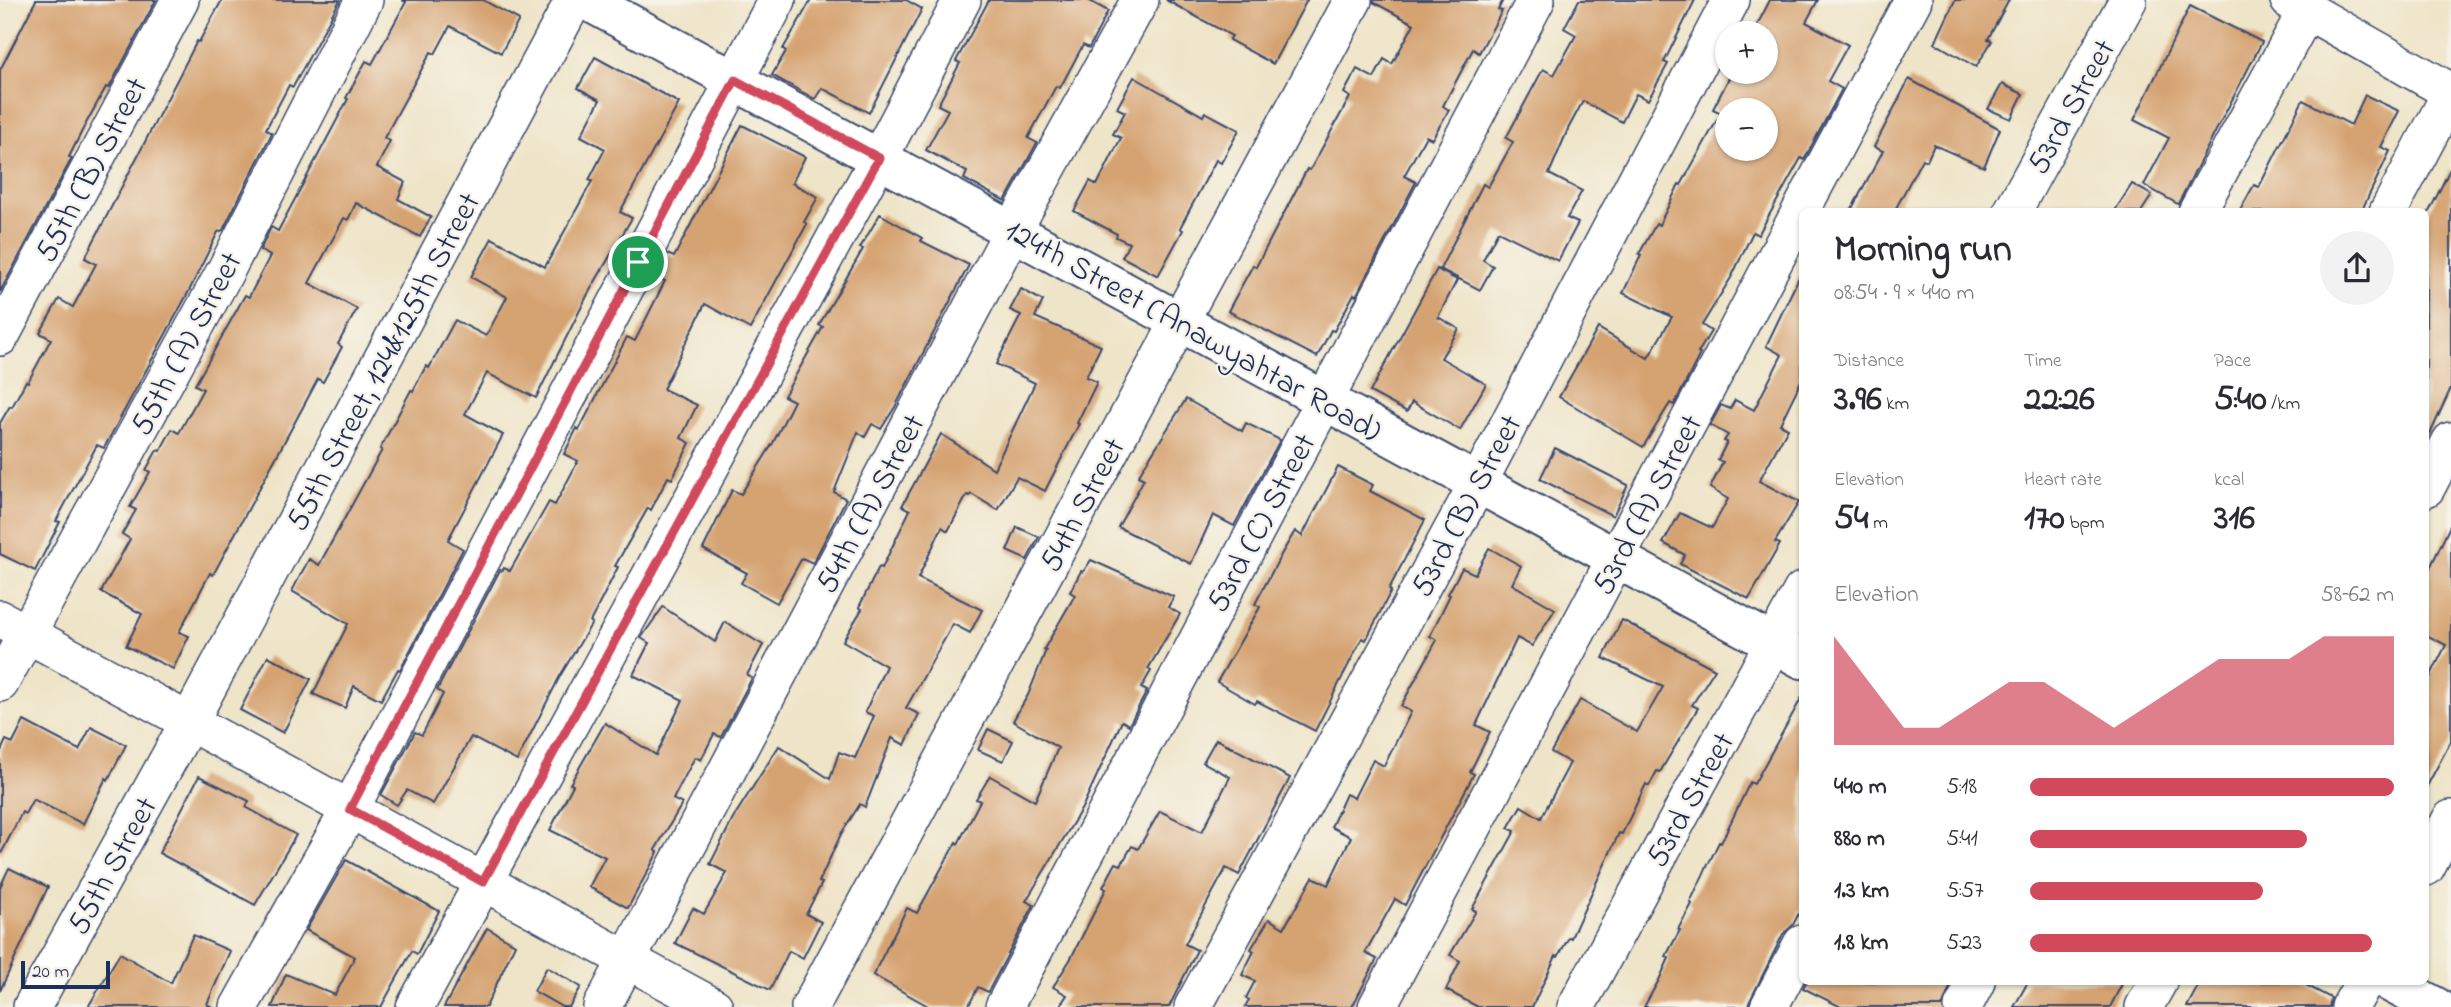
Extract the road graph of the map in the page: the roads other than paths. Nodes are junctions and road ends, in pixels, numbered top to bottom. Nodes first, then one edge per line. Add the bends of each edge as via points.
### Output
1 (180, 0) edge
2 (364, 0) edge
3 (574, 0) edge
4 (586, 0) edge
5 (777, 0) edge
6 (962, 0) edge
7 (1140, 0) edge
8 (1353, 0) edge
9 (1536, 0) edge
10 (1731, 0) edge
11 (1913, 0) edge
12 (2128, 0) edge
13 (2313, 7) edge
14 (735, 80) junction
15 (2451, 93) edge
16 (879, 158) junction
17 (1803, 208) edge
18 (2014, 208) edge
19 (2199, 208) edge
20 (2390, 208) edge
21 (1799, 215) edge
22 (1013, 230) junction
23 (1180, 321) junction
24 (0, 337) edge
25 (1324, 400) junction
26 (2451, 440) edge
27 (2429, 482) edge
28 (1478, 483) junction
29 (1617, 559) junction
30 (1799, 604) edge
31 (13, 626) edge
32 (1788, 651) edge
33 (0, 683) edge
34 (190, 722) junction
35 (350, 809) junction
36 (2451, 819) edge
37 (2429, 861) edge
38 (483, 882) junction
39 (1799, 950) edge
40 (627, 960) junction
41 (1974, 985) edge
42 (2156, 985) edge
43 (2362, 985) edge
44 (2395, 985) edge
45 (32, 1007) edge
46 (239, 1007) edge
47 (415, 1007) edge
48 (602, 1007) edge
49 (714, 1007) edge
50 (810, 1007) edge
51 (1004, 1007) edge
52 (1193, 1007) edge
53 (1377, 1007) edge
54 (1576, 1007) edge
55 (1769, 1007) edge
56 (1963, 1007) edge
57 (2144, 1007) edge
58 (2350, 1007) edge
59 (2436, 1007) edge

1 - 24 street, 55th (B) Street
2 - 31 street, 55th (A) Street via 227,268
3 - 34 street, 55th Street, 124&125th Street
4 - 14 street, 124th Street (Anawyahtar Road)
5 - 14 street
6 - 16 street
7 - 22 street, 54th (A) Street
8 - 23 street, 54th Street
9 - 25 street, 53rd (C) Street
10 - 28 street, 53rd (B) Street
11 - 17 street, 53rd (A) Street
12 - 18 street, 53rd Street
13 - 15 street
13 - 19 street
14 - 16 street, 124th Street (Anawyahtar Road)
14 - 35 street
15 - 20 street
16 - 22 street, 124th Street (Anawyahtar Road)
16 - 38 street
21 - 29 street, 53rd (A) Street
22 - 23 street, 124th Street (Anawyahtar Road)
22 - 40 street, 54th (A) Street
23 - 25 street, 124th Street (Anawyahtar Road)
23 - 50 street, 54th Street
25 - 28 street, 124th Street (Anawyahtar Road)
25 - 51 street, 53rd (C) Street
26 - 27 street
28 - 29 street, 124th Street (Anawyahtar Road)
28 - 52 street, 53rd (B) Street
29 - 32 street, 124th Street (Anawyahtar Road)
29 - 53 street, 53rd (A) Street
30 - 32 street, 53rd Street
31 - 33 street, 55th (A) Street
31 - 34 street
32 - 54 street, 53rd Street
34 - 35 street
34 - 45 street, 55th Street
35 - 38 street
35 - 46 street
36 - 37 street
38 - 40 street
38 - 47 street
39 - 55 street
40 - 48 street, 54th (A) Street
40 - 49 street
41 - 56 street
42 - 57 street
43 - 58 street
44 - 59 street

